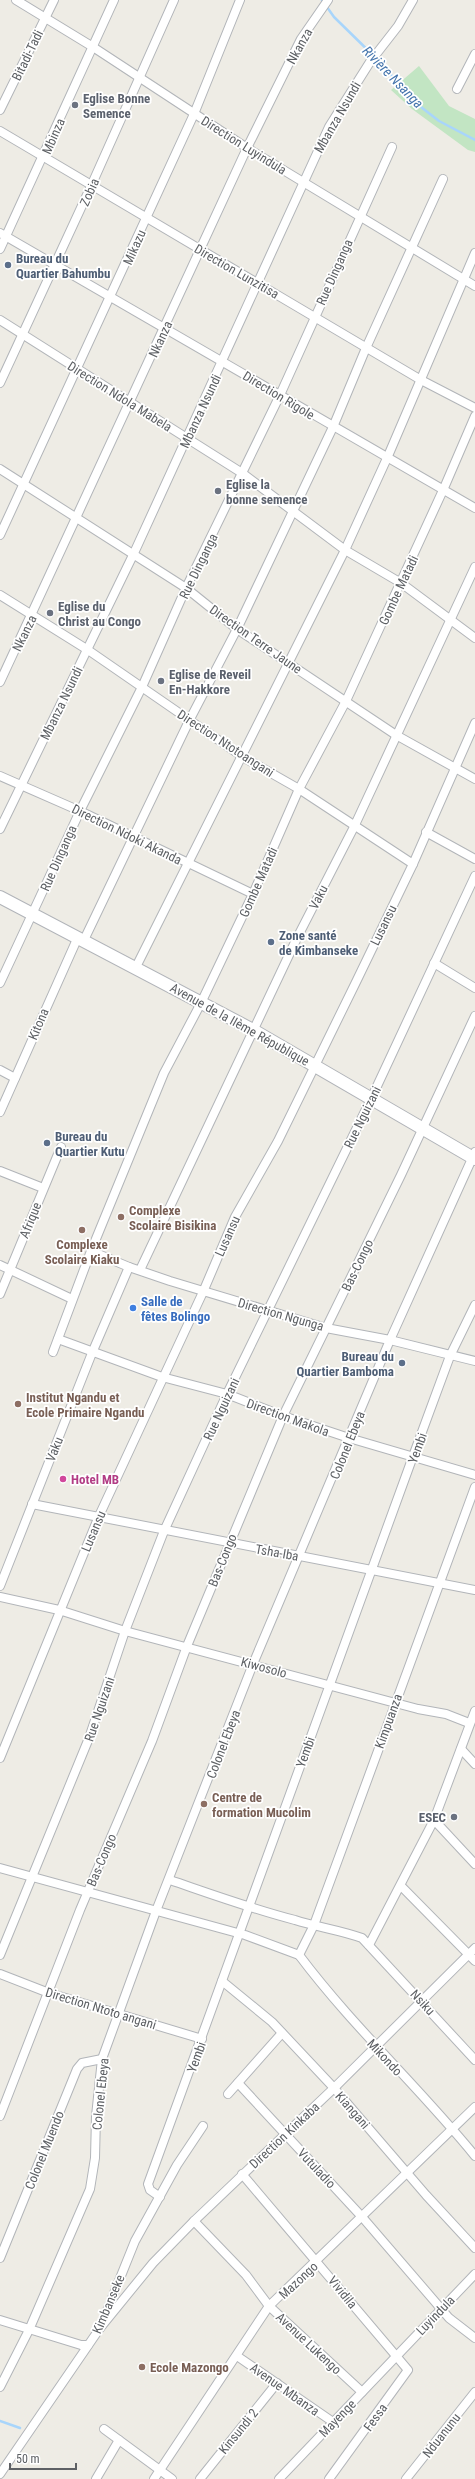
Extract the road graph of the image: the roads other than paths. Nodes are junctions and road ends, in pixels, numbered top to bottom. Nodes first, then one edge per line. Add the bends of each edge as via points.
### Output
1 (16, 0) edge
2 (54, 0) edge
3 (114, 0) edge
4 (174, 0) edge
5 (240, 0) edge
6 (328, 0) edge
7 (413, 0) edge
8 (44, 18) junction
9 (93, 47) junction
10 (475, 54) edge
11 (138, 77) junction
12 (457, 89) dead end
13 (0, 110) edge
14 (194, 114) junction
15 (0, 131) edge
16 (392, 147) dead end
17 (247, 148) junction
18 (44, 156) junction
19 (443, 179) dead end
20 (303, 182) junction
21 (92, 184) junction
22 (359, 216) junction
23 (148, 218) junction
24 (3, 235) edge
25 (412, 248) junction
26 (0, 249) edge
27 (201, 249) junction
28 (475, 253) edge
29 (55, 264) junction
30 (463, 280) junction
31 (259, 283) junction
32 (475, 286) edge
33 (112, 297) junction
34 (314, 317) junction
35 (0, 320) edge
36 (164, 329) junction
37 (23, 335) junction
38 (366, 348) junction
39 (223, 362) junction
40 (77, 369) junction
41 (421, 380) junction
42 (0, 383) edge
43 (280, 395) junction
44 (130, 404) junction
45 (475, 408) edge
46 (475, 416) edge
47 (334, 427) junction
48 (187, 438) junction
49 (388, 456) junction
50 (0, 469) edge
51 (242, 473) junction
52 (24, 483) junction
53 (444, 488) junction
54 (475, 508) edge
55 (293, 512) junction
56 (77, 517) junction
57 (0, 535) edge
58 (345, 550) junction
59 (134, 554) junction
60 (475, 567) edge
61 (401, 583) junction
62 (186, 588) junction
63 (0, 595) edge
64 (33, 615) junction
65 (451, 621) junction
66 (237, 629) junction
67 (475, 638) edge
68 (88, 650) junction
69 (289, 662) junction
70 (0, 682) edge
71 (142, 687) junction
72 (346, 701) junction
73 (189, 721) junction
74 (475, 723) edge
75 (396, 735) junction
76 (243, 757) junction
77 (454, 767) junction
78 (0, 776) edge
79 (475, 779) edge
80 (22, 784) junction
81 (299, 789) junction
82 (80, 811) junction
83 (354, 827) junction
84 (0, 830) edge
85 (426, 832) junction
86 (134, 838) junction
87 (475, 859) edge
88 (188, 864) junction
89 (412, 864) junction
90 (475, 876) edge
91 (253, 894) junction
92 (0, 896) edge
93 (33, 914) junction
94 (81, 938) junction
95 (434, 963) junction
96 (136, 967) junction
97 (0, 983) edge
98 (475, 988) edge
99 (201, 1003) junction
100 (475, 1016) edge
101 (253, 1030) junction
102 (314, 1065) junction
103 (0, 1070) edge
104 (15, 1078) junction
105 (371, 1099) junction
106 (0, 1112) edge
107 (423, 1128) junction
108 (61, 1147) dead end
109 (474, 1156) edge
110 (0, 1171) edge
111 (43, 1188) junction
112 (91, 1250) junction
113 (0, 1265) edge
114 (129, 1268) junction
115 (9, 1270) junction
116 (140, 1270) junction
117 (203, 1292) junction
118 (0, 1294) edge
119 (72, 1299) junction
120 (475, 1305) edge
121 (269, 1309) junction
122 (326, 1328) junction
123 (58, 1339) junction
124 (390, 1340) junction
125 (53, 1352) dead end
126 (92, 1353) junction
127 (450, 1356) junction
128 (475, 1361) edge
129 (162, 1377) junction
130 (227, 1394) junction
131 (283, 1416) junction
132 (349, 1438) junction
133 (412, 1459) junction
134 (475, 1475) edge
135 (475, 1487) edge
136 (32, 1504) junction
137 (100, 1516) junction
138 (164, 1531) junction
139 (228, 1544) junction
140 (301, 1556) junction
141 (372, 1569) junction
142 (438, 1585) junction
143 (0, 1586) edge
144 (475, 1590) edge
145 (0, 1597) edge
146 (59, 1610) junction
147 (126, 1631) junction
148 (187, 1646) junction
149 (253, 1664) junction
150 (330, 1684) junction
151 (395, 1702) junction
152 (475, 1711) edge
153 (469, 1723) junction
154 (461, 1749) junction
155 (0, 1758) edge
156 (475, 1764) edge
157 (434, 1820) junction
158 (475, 1864) edge
159 (0, 1868) edge
160 (31, 1878) junction
161 (170, 1880) junction
162 (401, 1886) junction
163 (88, 1892) junction
164 (248, 1907) junction
165 (156, 1911) junction
166 (314, 1925) junction
167 (241, 1934) junction
168 (369, 1946) junction
169 (475, 1948) edge
170 (469, 1954) junction
171 (0, 1955) edge
172 (299, 1955) junction
173 (475, 1961) edge
174 (0, 1974) edge
175 (222, 1981) junction
176 (48, 1993) junction
177 (421, 2000) junction
178 (119, 2014) junction
179 (282, 2033) junction
180 (202, 2039) junction
181 (375, 2047) junction
182 (102, 2059) junction
183 (475, 2060) edge
184 (238, 2083) junction
185 (334, 2088) junction
186 (228, 2094) dead end
187 (475, 2107) edge
188 (0, 2116) edge
189 (203, 2126) dead end
190 (454, 2130) junction
191 (285, 2133) junction
192 (475, 2156) edge
193 (242, 2174) junction
194 (408, 2174) junction
195 (160, 2197) junction
196 (363, 2218) junction
197 (194, 2221) junction
198 (475, 2248) edge
199 (0, 2258) edge
200 (318, 2261) junction
201 (475, 2274) edge
202 (269, 2306) junction
203 (441, 2310) junction
204 (0, 2320) edge
205 (100, 2328) junction
206 (29, 2330) junction
207 (475, 2338) edge
208 (88, 2345) junction
209 (237, 2356) junction
210 (396, 2357) junction
211 (277, 2384) junction
212 (0, 2387) edge
213 (362, 2392) junction
214 (475, 2392) edge
215 (334, 2422) junction
216 (104, 2429) dead end
217 (119, 2440) junction
218 (161, 2468) junction
219 (0, 2474) edge
220 (96, 2479) edge
221 (154, 2479) edge
222 (172, 2479) edge
223 (200, 2479) edge
224 (279, 2479) edge
225 (329, 2479) edge
226 (406, 2479) edge

1 - 8 street, Direction Luyindula
2 - 8 street, Bitadi-Tadi
3 - 9 street, Mbinza
4 - 11 street, Zobia
5 - 14 street, Mikazu
6 - 17 street, Nkanza via 301,39
7 - 20 street, Mbanza Nsundi via 329,127
8 - 9 street, Direction Luyindula
8 - 13 street, Bitadi-Tadi
9 - 11 street, Direction Luyindula
9 - 18 street, Mbinza
10 - 12 street
11 - 14 street, Direction Luyindula
11 - 21 street, Zobia
14 - 17 street, Direction Luyindula
14 - 23 street, Mikazu
15 - 18 street, Direction Lunzitisa
16 - 22 street, Rue Dinganga
17 - 20 street, Direction Luyindula
17 - 27 street, Nkanza
18 - 21 street, Direction Lunzitisa
18 - 24 street, Mbinza
19 - 25 street, Kitona
20 - 22 street, Direction Luyindula
20 - 31 street, Mbanza Nsundi
21 - 23 street, Direction Lunzitisa
21 - 29 street, Zobia
22 - 25 street, Direction Luyindula
22 - 34 street, Rue Dinganga
23 - 27 street, Direction Lunzitisa
23 - 33 street, Mikazu
24 - 26 street, Mbinza
24 - 29 street, Direction Rigole
25 - 30 street, Direction Luyindula
25 - 38 street, Kitona
27 - 31 street, Direction Lunzitisa
27 - 36 street, Nkanza
28 - 30 street
29 - 33 street, Direction Rigole
29 - 37 street, Zobia
30 - 32 street, Direction Luyindula
30 - 41 street
31 - 34 street, Direction Lunzitisa
31 - 39 street, Mbanza Nsundi
33 - 36 street, Direction Rigole
33 - 40 street, Mikazu
34 - 38 street, Direction Lunzitisa
34 - 43 street, Rue Dinganga
35 - 37 street, Direction Ndola Mabela
36 - 39 street, Direction Rigole
36 - 44 street, Nkanza
37 - 40 street, Direction Ndola Mabela
37 - 42 street, Zobia
38 - 41 street, Direction Lunzitisa
38 - 47 street, Kitona
39 - 43 street, Direction Rigole
39 - 48 street, Mbanza Nsundi
40 - 44 street, Direction Ndola Mabela
40 - 52 street, Mikazu
41 - 45 street, Direction Lunzitisa
41 - 49 street
43 - 47 street, Direction Rigole
43 - 51 street, Rue Dinganga
44 - 48 street, Direction Ndola Mabela
44 - 56 street, Nkanza
46 - 53 street, Gombe Matadi
47 - 49 street, Direction Rigole
47 - 55 street, Kitona
48 - 51 street, Direction Ndola Mabela
48 - 59 street, Mbanza Nsundi
49 - 53 street, Direction Rigole
49 - 58 street
50 - 52 street, Direction Terre Jaune
51 - 55 street, Direction Ndola Mabela
51 - 62 street, Rue Dinganga
52 - 56 street, Direction Terre Jaune
52 - 57 street, Mikazu
53 - 54 street, Direction Rigole
53 - 61 street, Gombe Matadi
55 - 58 street, Direction Ndola Mabela
55 - 66 street, Kitona
56 - 59 street, Direction Terre Jaune
56 - 64 street, Nkanza
58 - 61 street, Direction Ndola Mabela
58 - 69 street
59 - 62 street, Direction Terre Jaune
59 - 68 street, Mbanza Nsundi
60 - 65 street, Vaku
61 - 65 street, Direction Ndola Mabela
61 - 72 street, Gombe Matadi
62 - 66 street, Direction Terre Jaune
62 - 71 street, Rue Dinganga
63 - 64 street, Direction Ntotoangani
64 - 68 street, Direction Ntotoangani
64 - 70 street, Nkanza
65 - 67 street, Direction Ndola Mabela
65 - 75 street, Vaku
66 - 69 street, Direction Terre Jaune
66 - 73 street, Kitona
68 - 71 street, Direction Ntotoangani
68 - 80 street, Mbanza Nsundi
69 - 72 street, Direction Terre Jaune
69 - 76 street
71 - 73 street, Direction Ntotoangani
71 - 82 street, Rue Dinganga
72 - 75 street, Direction Terre Jaune
72 - 81 street, Gombe Matadi
73 - 76 street, Direction Ntotoangani
73 - 86 street, Kitona
74 - 77 street, Lusansu
75 - 77 street, Direction Terre Jaune
75 - 83 street, Vaku
76 - 81 street, Direction Ntotoangani
76 - 88 street
77 - 79 street, Direction Terre Jaune
77 - 85 street, Lusansu
78 - 80 street, Direction Ndoki Akanda
80 - 82 street, Direction Ndoki Akanda
80 - 84 street, Mbanza Nsundi
81 - 83 street, Direction Ntotoangani
81 - 91 street, Gombe Matadi
82 - 86 street, Direction Ndoki Akanda
82 - 93 street, Rue Dinganga
83 - 89 street, Direction Ntotoangani
83 - 101 street, Vaku
85 - 87 street
85 - 89 street, Lusansu
86 - 88 street, Direction Ndoki Akanda
86 - 94 street, Kitona
88 - 91 street, Direction Ndoki Akanda
88 - 96 street
89 - 102 street, Lusansu
90 - 95 street, Rue Nguizani
91 - 99 street, Gombe Matadi
92 - 93 street, Avenue de la IIème République
93 - 94 street, Avenue de la IIème République
93 - 97 street, Rue Dinganga
94 - 96 street, Avenue de la IIème République
94 - 104 street, Kitona
95 - 98 street
95 - 105 street, Rue Nguizani
96 - 99 street, Avenue de la IIème République
99 - 101 street, Avenue de la IIème République
99 - 112 street, Gombe Matadi via 164,1073
100 - 107 street, Bas-Congo
101 - 102 street, Avenue de la IIème République
101 - 116 street, Vaku
102 - 105 street, Avenue de la IIème République
102 - 117 street, Lusansu via 278,1141 235,1217
103 - 104 street
104 - 106 street, Kitona
105 - 107 street, Avenue de la IIème République
105 - 121 street, Rue Nguizani
107 - 109 street, Avenue de la IIème République
107 - 122 street, Bas-Congo
108 - 111 street, Afrique
109 - 124 street, Colonel Ebeya
110 - 111 street
111 - 115 street, Afrique
112 - 114 street, Direction Ngunga
112 - 119 street, Gombe Matadi
113 - 115 street
114 - 116 street, Direction Ngunga
114 - 126 street, Vaku
115 - 118 street, Afrique
115 - 119 street
116 - 117 street, Direction Ngunga
117 - 121 street, Direction Ngunga
117 - 129 street, Lusansu
119 - 123 street, Gombe Matadi
120 - 127 street, Yembi
121 - 122 street, Direction Ngunga
121 - 130 street, Rue Nguizani
122 - 124 street, Direction Ngunga
122 - 131 street, Bas-Congo
123 - 125 street, Gombe Matadi
123 - 126 street, Direction Makola
124 - 127 street, Direction Ngunga
124 - 132 street, Colonel Ebeya
126 - 129 street, Direction Makola
126 - 136 street, Vaku
127 - 128 street, Direction Ngunga
127 - 133 street, Yembi
129 - 130 street, Direction Makola
129 - 137 street, Lusansu
130 - 131 street, Direction Makola
130 - 138 street, Rue Nguizani
131 - 132 street, Direction Makola
131 - 139 street, Bas-Congo
132 - 133 street, Direction Makola
132 - 140 street, Colonel Ebeya
133 - 134 street, Direction Makola
133 - 141 street, Yembi
135 - 142 street, Kimpuanza
136 - 137 street, Tsha-Iba
136 - 143 street, Vaku
137 - 138 street, Tsha-Iba
137 - 146 street, Lusansu
138 - 139 street, Tsha-Iba
138 - 147 street, Rue Nguizani
139 - 140 street, Tsha-Iba
139 - 148 street, Bas-Congo
140 - 141 street, Tsha-Iba
140 - 149 street, Colonel Ebeya
141 - 142 street, Tsha-Iba
141 - 150 street, Yembi
142 - 144 street, Tsha-Iba
142 - 151 street, Kimpuanza
145 - 146 street, Kiwosolo
146 - 147 street, Kiwosolo
146 - 155 street, Lusansu
147 - 148 street, Kiwosolo
147 - 160 street, Rue Nguizani via 89,1738
148 - 149 street, Kiwosolo
148 - 163 street, Bas-Congo via 152,1741
149 - 150 street, Kiwosolo
149 - 161 street, Colonel Ebeya
150 - 151 street, Kiwosolo
150 - 164 street, Yembi
151 - 153 street, Kiwosolo via 446,1714
151 - 166 street, Kimpuanza
152 - 153 street
153 - 154 street
154 - 156 street
154 - 157 street
157 - 158 street
157 - 162 street
159 - 160 street
160 - 163 street
160 - 171 street, Rue Nguizani
161 - 164 street, Nsiku
161 - 165 street, Colonel Ebeya
162 - 168 street
162 - 170 street
163 - 165 street
163 - 176 street, Bas-Congo
164 - 166 street, Nsiku
164 - 167 street, Yembi
165 - 167 street
165 - 178 street, Colonel Ebeya
166 - 168 street, Nsiku via 362,1938
166 - 172 street, Kimpuanza
167 - 172 street
167 - 175 street, Yembi
168 - 177 street, Nsiku
169 - 170 street, Direction Kinkaba
170 - 173 street
170 - 177 street, Direction Kinkaba
172 - 181 street, Mikondo
174 - 176 street, Direction Ntoto angani
175 - 179 street, Kiangani
175 - 180 street, Yembi
176 - 178 street, Direction Ntoto angani
176 - 188 street, Bas-Congo
177 - 181 street, Direction Kinkaba
177 - 183 street, Nsiku
178 - 180 street, Direction Ntoto angani
178 - 182 street, Colonel Ebeya
179 - 184 street
179 - 185 street, Kiangani
180 - 195 street, Yembi via 148,2184 150,2190
181 - 185 street, Direction Kinkaba
181 - 190 street, Mikondo
182 - 199 street, Colonel Muendo via 82,2063 77,2069
182 - 206 street, Colonel Ebeya via 95,2158 90,2189
184 - 186 street
184 - 191 street, Vutuladio
185 - 191 street, Direction Kinkaba
185 - 194 street, Kiangani
187 - 190 street, Mazongo
189 - 195 street, Kimbanseke via 177,2165
190 - 192 street, Mikondo
190 - 194 street, Mazongo
191 - 193 street, Direction Kinkaba
191 - 196 street, Vutuladio
193 - 197 street, Direction Kinkaba
193 - 200 street, Vividila
194 - 196 street, Mazongo
194 - 198 street, Kiangani
195 - 205 street, Kimbanseke via 135,2241
196 - 200 street, Mazongo
196 - 203 street, Vutuladio
197 - 202 street, Avenue Lukengo via 246,2275
197 - 205 street, Direction Kinkaba via 153,2263
200 - 202 street, Mazongo
200 - 210 street, Vividila
201 - 203 street, Luyindula
202 - 209 street, Mazongo
202 - 213 street, Avenue Lukengo
203 - 207 street, Vutuladio
203 - 210 street, Luyindula
204 - 206 street
205 - 208 street, Kimbanseke
206 - 208 street via 81,2346
206 - 212 street, Colonel Ebeya
208 - 219 street, Kimbanseke
209 - 211 street, Avenue Mbanza
209 - 218 street, Mazongo
210 - 213 street, Mayenge
210 - 225 street, Fessa via 408,2368 408,2372
211 - 215 street, Avenue Mbanza
211 - 223 street, Kinsundi 2
213 - 215 street, Mayenge
214 - 226 street, Nduanunu
215 - 224 street, Mayenge
216 - 217 street
217 - 218 street
217 - 220 street
218 - 221 street, Mazongo
218 - 222 street

